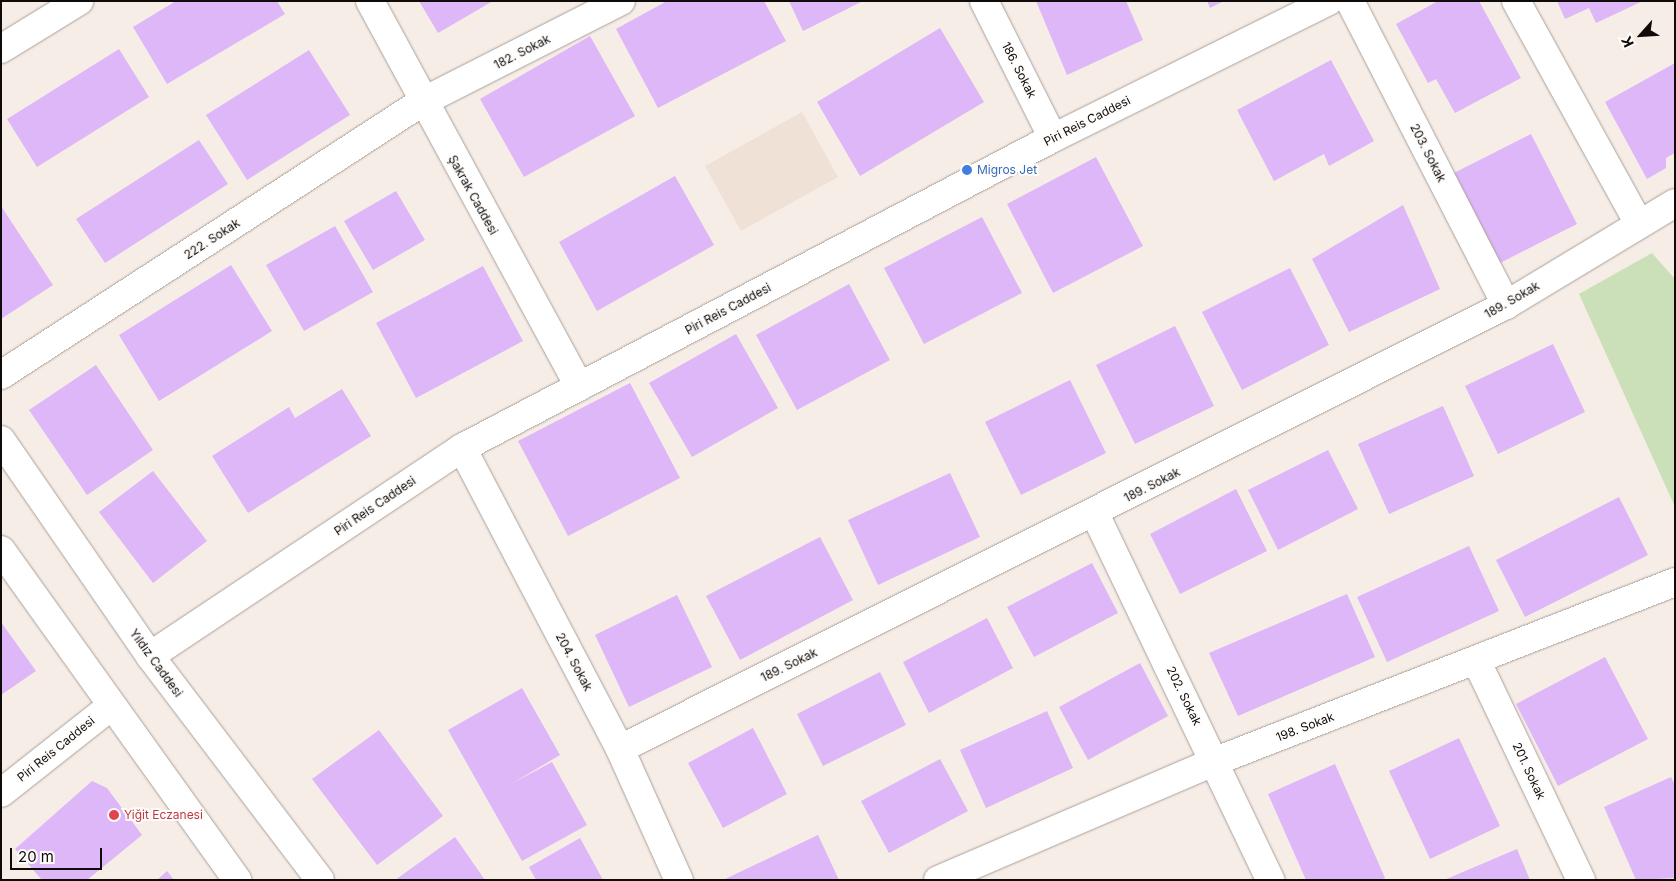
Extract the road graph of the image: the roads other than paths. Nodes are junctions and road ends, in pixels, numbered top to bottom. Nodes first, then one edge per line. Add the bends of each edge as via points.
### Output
1 (79, 1) edge
2 (370, 1) edge
3 (621, 1) edge
4 (984, 1) edge
5 (1329, 1) edge
6 (1350, 1) edge
7 (1516, 1) edge
8 (1, 49) edge
9 (422, 102) junction
10 (1053, 138) junction
11 (1670, 213) edge
12 (1639, 224) junction
13 (1506, 305) junction
14 (1, 375) edge
15 (580, 387) junction
16 (1, 440) edge
17 (462, 448) junction
18 (1095, 514) junction
19 (1, 550) edge
20 (1675, 582) edge
21 (150, 656) junction
22 (1477, 662) junction
23 (111, 706) junction
24 (620, 749) junction
25 (1216, 761) junction
26 (1, 793) edge
27 (237, 880) edge
28 (320, 880) edge
29 (679, 880) edge
30 (938, 880) edge
31 (1270, 880) edge
32 (1580, 880) edge

1 - 8 street
2 - 9 street, Şakrak Caddesi
3 - 9 street, 182. Sokak
4 - 10 street, 186. Sokak
5 - 10 street, Piri Reis Caddesi
6 - 13 street, 203. Sokak
7 - 12 street
9 - 14 street, 222. Sokak
9 - 15 street, Şakrak Caddesi
10 - 15 street, Piri Reis Caddesi
11 - 12 street, 189. Sokak
12 - 13 street, 189. Sokak
13 - 18 street, 189. Sokak
15 - 17 street, Piri Reis Caddesi
16 - 21 street, Yıldız Caddesi
17 - 21 street, Piri Reis Caddesi
17 - 24 street, 204. Sokak
18 - 24 street, 189. Sokak
18 - 25 street, 202. Sokak
19 - 23 street
20 - 22 street, 198. Sokak
21 - 28 street, Yıldız Caddesi
22 - 25 street, 198. Sokak
22 - 32 street, 201. Sokak
23 - 26 street, Piri Reis Caddesi
23 - 27 street
24 - 29 street, 204. Sokak
25 - 30 street, 198. Sokak
25 - 31 street, 202. Sokak

